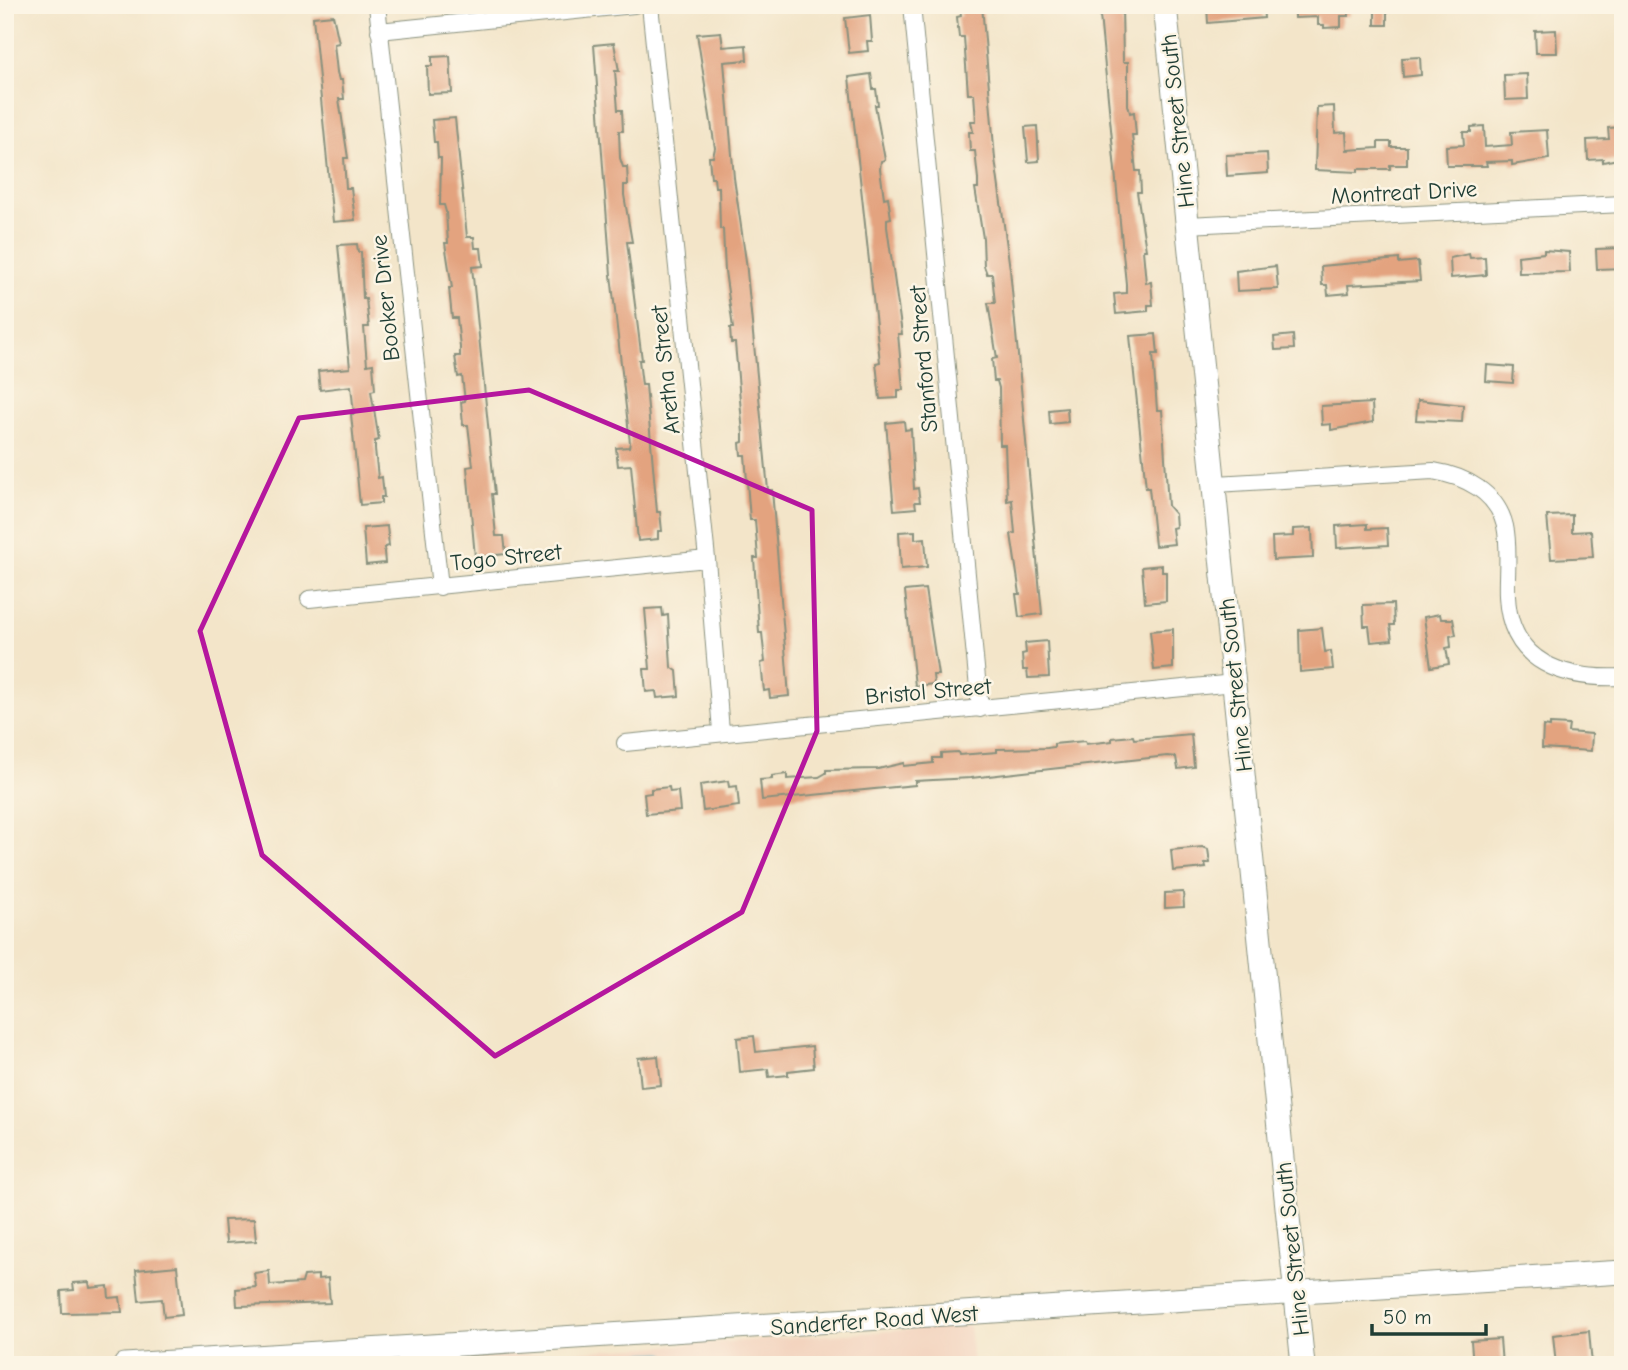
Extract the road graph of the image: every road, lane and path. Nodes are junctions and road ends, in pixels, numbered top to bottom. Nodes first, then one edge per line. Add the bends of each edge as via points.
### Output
1 (377, 5) edge
2 (634, 5) edge
3 (650, 5) edge
4 (912, 5) edge
5 (1165, 5) edge
6 (379, 31) junction
7 (1623, 204) edge
8 (1187, 225) junction
9 (1216, 484) junction
10 (707, 559) junction
11 (440, 587) junction
12 (309, 599) dead end
13 (1623, 677) edge
14 (1234, 683) junction
15 (981, 709) junction
16 (721, 732) junction
17 (625, 743) dead end
18 (1623, 1272) edge
19 (1297, 1292) junction
20 (125, 1365) edge
21 (1303, 1365) edge

1 - 6 street, Booker Drive
2 - 6 street
3 - 10 street, Aretha Street
4 - 15 street, Stanford Street
5 - 8 street, Hine Street South
6 - 11 street, Booker Drive
7 - 8 street, Montreat Drive
8 - 9 street, Hine Street South
9 - 13 street via 1433,471 1470,481 1485,493 1505,525 1511,618 1528,651 1558,671 1595,678
9 - 14 street, Hine Street South
10 - 11 street, Togo Street
10 - 16 street, Aretha Street
11 - 12 street, Togo Street
14 - 15 street, Bristol Street
14 - 19 street, Hine Street South
15 - 16 street, Bristol Street
16 - 17 street, Bristol Street
18 - 19 street, Sanderfer Road West
19 - 20 street, Sanderfer Road West
19 - 21 street, Hine Street South

